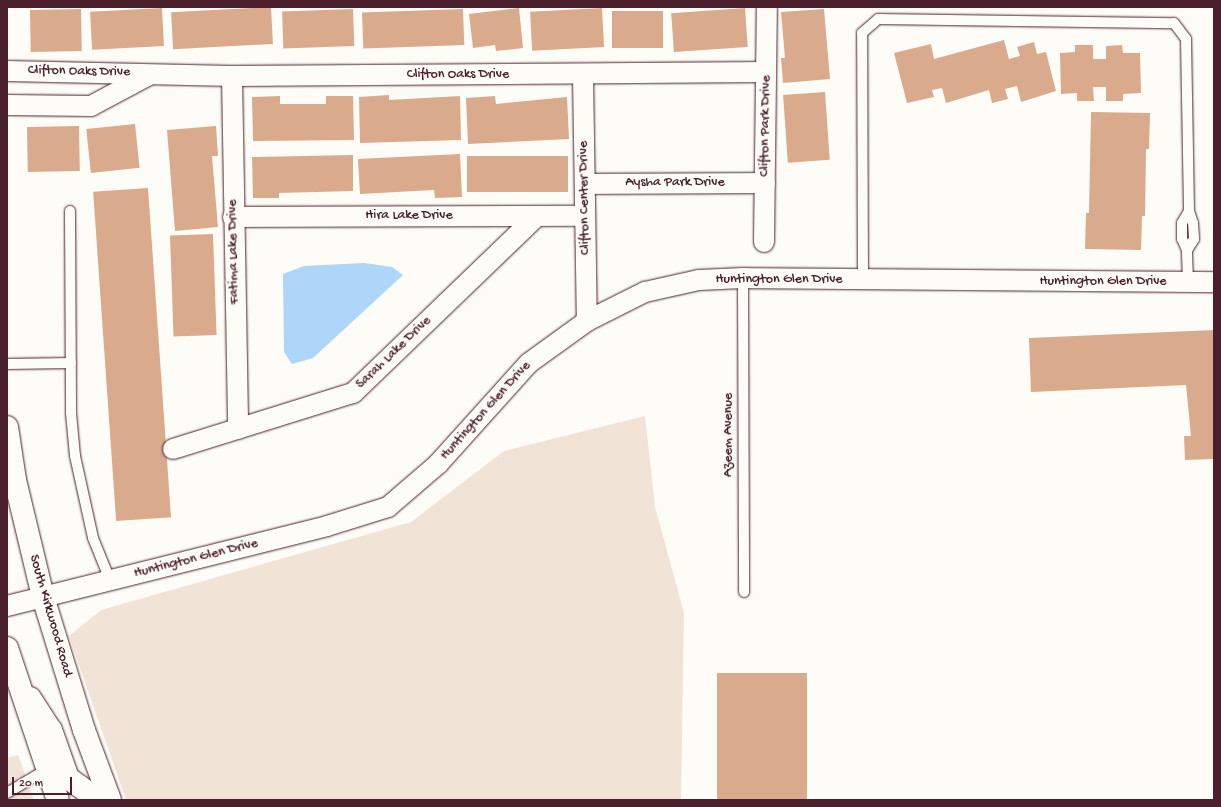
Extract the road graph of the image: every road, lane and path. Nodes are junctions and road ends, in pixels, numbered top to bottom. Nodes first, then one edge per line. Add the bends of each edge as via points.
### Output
1 (767, 9) dead end
2 (7, 71) edge
3 (766, 72) junction
4 (150, 74) junction
5 (582, 75) junction
6 (232, 76) junction
7 (7, 105) edge
8 (765, 183) junction
9 (585, 184) junction
10 (70, 211) dead end
11 (538, 216) junction
12 (585, 216) junction
13 (233, 217) junction
14 (764, 242) dead end
15 (743, 278) junction
16 (863, 281) junction
17 (1188, 282) junction
18 (1214, 282) edge
19 (587, 321) junction
20 (71, 362) junction
21 (7, 364) edge
22 (7, 427) edge
23 (238, 428) junction
24 (173, 448) dead end
25 (110, 580) junction
26 (744, 592) dead end
27 (43, 597) junction
28 (7, 606) edge
29 (7, 648) edge
30 (13, 687) edge
31 (54, 767) junction
32 (7, 793) edge
33 (109, 797) edge
34 (58, 800) edge

1 - 3 street, Clifton Park Drive
2 - 4 street, Clifton Oaks Drive
3 - 5 street, Clifton Oaks Drive
3 - 8 street, Clifton Park Drive
4 - 6 street, Clifton Oaks Drive
4 - 7 street, Clifton Oaks Drive via 91,106
5 - 6 street, Clifton Oaks Drive
5 - 9 street, Clifton Center Drive
6 - 13 street, Fatima Lake Drive
8 - 9 street, Aysha Park Drive
8 - 14 street, Clifton Park Drive
9 - 12 street, Clifton Center Drive
10 - 20 lane
11 - 12 street, Hira Lake Drive
11 - 13 street, Hira Lake Drive
11 - 23 street, Sarah Lake Drive via 353,393
12 - 19 street, Clifton Center Drive
13 - 23 street, Fatima Lake Drive
15 - 16 street, Huntington Glen Drive
15 - 19 street, Huntington Glen Drive via 699,280 645,292
15 - 26 lane, Azeem Avenue
16 - 17 street, Huntington Glen Drive
16 - 17 lane via 862,33 878,19 1174,23 1186,39 1189,211 1182,223 1182,239 1188,250
17 - 18 street, Huntington Glen Drive
19 - 25 street, Huntington Glen Drive via 529,363 438,464 388,507 327,526
20 - 21 lane
20 - 25 lane via 71,413 75,456 93,538
22 - 27 main road, South Kirkwood Road via 15,480
23 - 24 street, Sarah Lake Drive
25 - 27 street, Huntington Glen Drive
27 - 28 street, Huntington Glen Drive
27 - 33 main road, South Kirkwood Road via 79,715
29 - 30 main road
30 - 31 main road via 42,713 51,730
31 - 32 lane
31 - 33 main road via 93,796
31 - 34 main road

